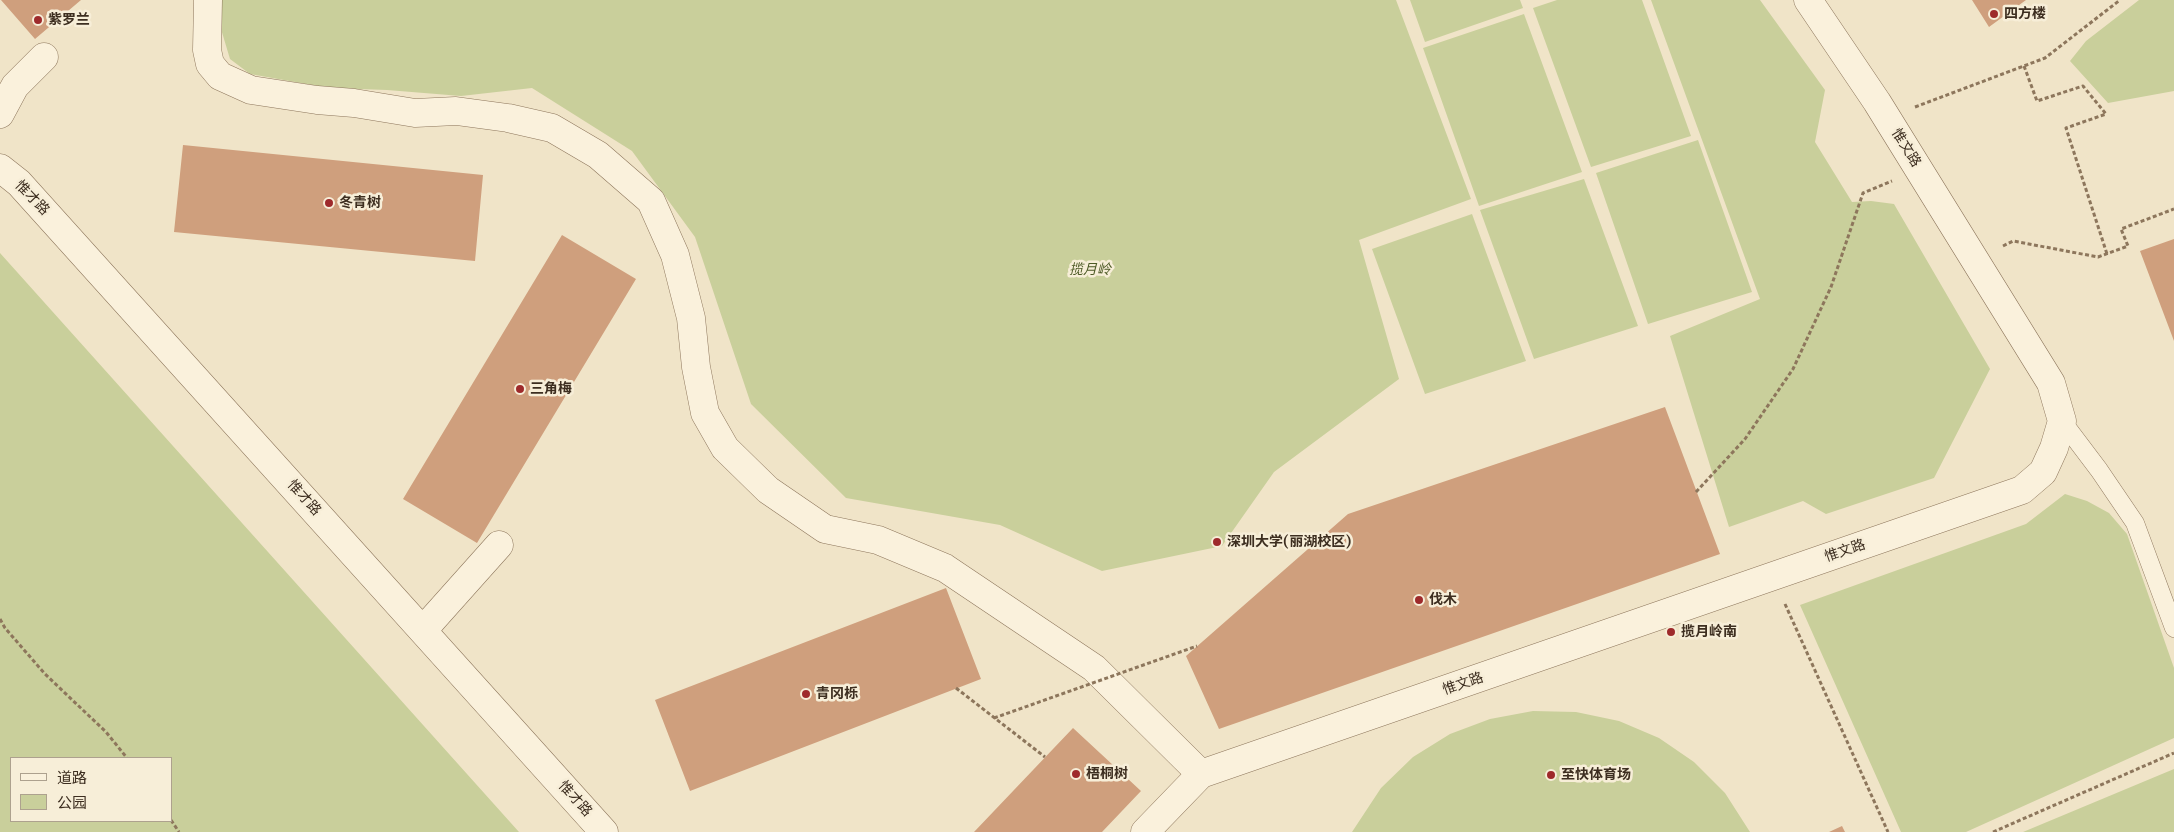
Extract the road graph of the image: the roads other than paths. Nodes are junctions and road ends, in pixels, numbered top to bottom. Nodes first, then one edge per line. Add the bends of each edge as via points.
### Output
1 (208, 0) edge
2 (1808, 0) edge
3 (44, 57) dead end
4 (0, 114) edge
5 (0, 168) edge
6 (2062, 421) junction
7 (499, 545) dead end
8 (2174, 628) edge
9 (424, 629) junction
10 (1201, 774) junction
11 (604, 832) edge
12 (1145, 832) edge

1 - 10 street via 207,50 210,64 220,76 251,90 415,113 456,111 508,118 552,128 598,155 651,202 675,254 691,318 705,413 725,448 768,490 825,529 878,540 945,568 1094,668
2 - 6 street, 惟文路 via 1877,102 2051,383
3 - 4 street via 16,86
5 - 9 street, 惟才路 via 19,183
6 - 8 lane via 2135,523
6 - 10 street, 惟文路 via 2043,472 2022,490
7 - 9 street
9 - 11 street, 惟才路
10 - 12 street, 惟文路

